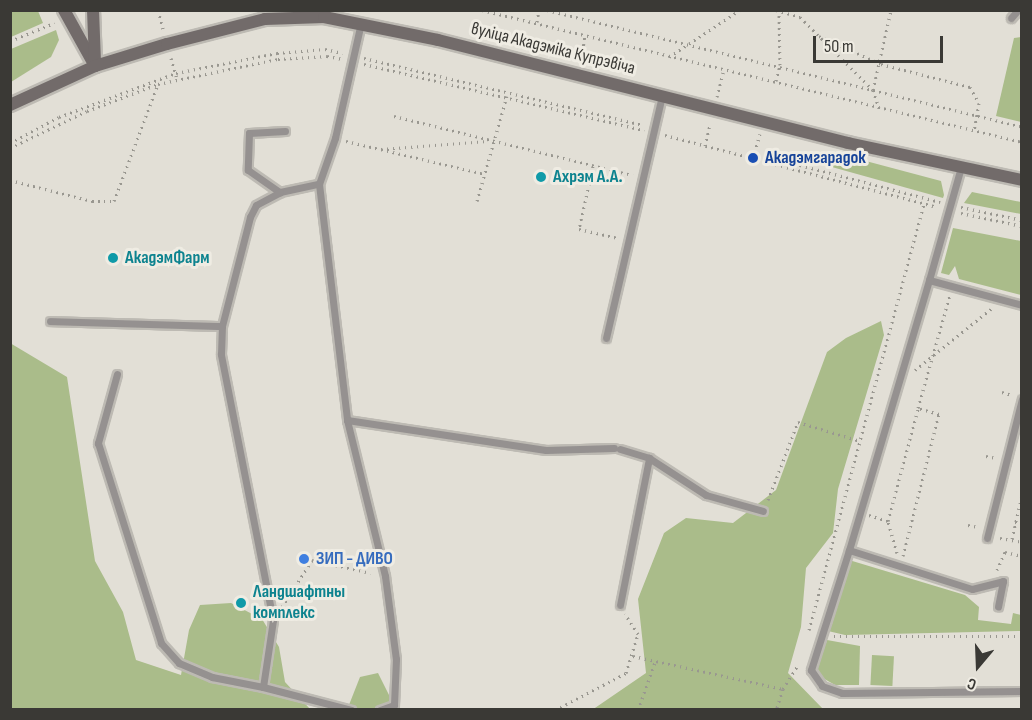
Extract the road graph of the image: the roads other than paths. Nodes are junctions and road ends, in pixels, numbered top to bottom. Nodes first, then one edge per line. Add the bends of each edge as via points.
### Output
1 (93, 10) edge
2 (1018, 10) edge
3 (65, 12) edge
4 (325, 14) edge
5 (1011, 18) dead end
6 (361, 23) junction
7 (95, 66) junction
8 (662, 95) junction
9 (10, 105) edge
10 (285, 131) dead end
11 (961, 167) junction
12 (1022, 180) edge
13 (319, 184) junction
14 (280, 192) junction
15 (929, 280) junction
16 (1022, 305) edge
17 (50, 321) dead end
18 (222, 326) junction
19 (606, 338) dead end
20 (117, 374) dead end
21 (1022, 399) edge
22 (347, 420) junction
23 (649, 458) junction
24 (763, 511) road end
25 (987, 538) dead end
26 (849, 550) junction
27 (620, 605) road end
28 (998, 607) dead end
29 (263, 687) junction
30 (1022, 691) edge
31 (351, 710) edge
32 (380, 710) edge

1 - 7 main road
2 - 5 lane
3 - 7 main road
4 - 6 main road, вуліца Акадэміка Купрэвіча
4 - 7 main road, вуліца Акадэміка Купрэвіча via 265,19
6 - 8 main road, вуліца Акадэміка Купрэвіча
6 - 13 lane via 335,138
7 - 9 main road, вуліца Акадэміка Купрэвіча
8 - 11 main road, вуліца Акадэміка Купрэвіча
8 - 19 lane
10 - 14 lane via 249,133 248,170
11 - 12 main road, вуліца Акадэміка Купрэвіча
11 - 15 lane
13 - 14 lane
13 - 22 lane
14 - 18 lane via 256,205 250,218
15 - 16 lane
15 - 26 lane
17 - 18 lane
18 - 29 lane via 221,354 273,620
20 - 29 lane via 98,442 161,643 178,663 212,677
21 - 25 lane
22 - 23 lane via 546,450 617,449
22 - 32 lane via 385,576 398,687 394,705
23 - 24 lane via 706,495
23 - 27 lane
26 - 28 lane via 972,589 1003,581
26 - 30 lane via 811,670 822,686 842,693
29 - 31 lane

